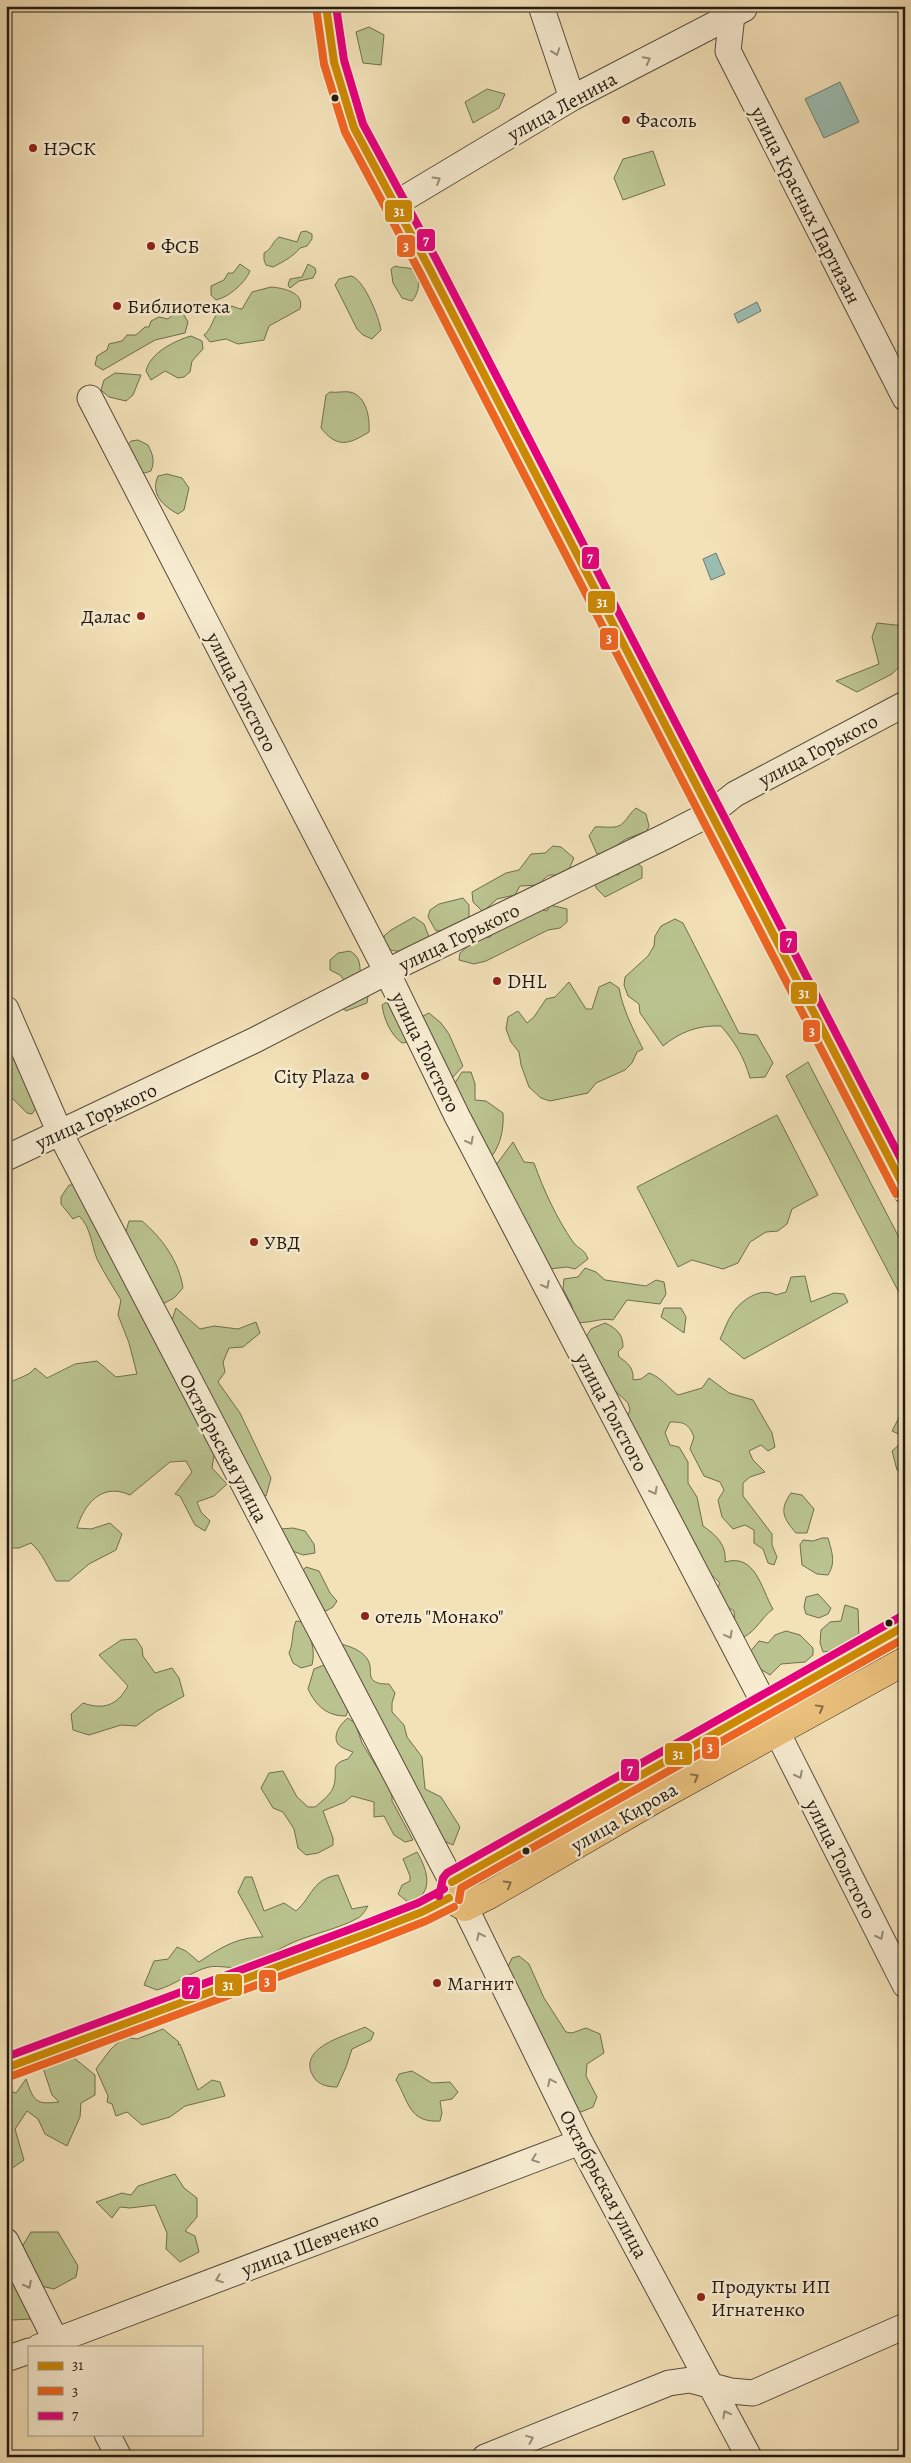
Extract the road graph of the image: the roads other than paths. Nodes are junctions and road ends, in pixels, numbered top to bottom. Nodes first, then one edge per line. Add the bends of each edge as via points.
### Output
1 (326, 6) edge
2 (541, 6) edge
3 (738, 9) edge
4 (572, 98) junction
5 (395, 204) junction
6 (90, 398) dead end
7 (905, 398) edge
8 (905, 704) edge
9 (711, 813) junction
10 (387, 972) junction
11 (6, 1009) edge
12 (60, 1133) junction
13 (6, 1158) edge
14 (905, 1189) edge
15 (905, 1626) edge
16 (905, 1661) edge
17 (766, 1705) junction
18 (777, 1732) junction
19 (456, 1896) junction
20 (905, 1985) edge
21 (6, 2068) edge
22 (580, 2142) junction
23 (6, 2241) edge
24 (905, 2326) edge
25 (51, 2345) edge
26 (28, 2350) edge
27 (6, 2359) edge
28 (711, 2386) junction
29 (108, 2436) edge
30 (119, 2457) edge
31 (485, 2457) edge
32 (750, 2457) edge

1 - 5 main road via 334,62 354,128
2 -> 4 street
4 -> 3 street, улица Ленина
3 - 7 street, улица Красных Партизан via 728,51
5 -> 4 street, улица Ленина
5 - 9 main road
6 - 10 street, улица Толстого
8 - 9 street, улица Горького via 736,794
9 - 10 street, улица Горького
9 - 14 main road
10 - 12 street, улица Горького via 255,1040
10 -> 17 street, улица Толстого via 457,1116
11 - 12 street, Октябрьская улица
12 - 13 street, улица Горького
12 - 19 street, Октябрьская улица
15 - 17 main road, улица Кирова
18 -> 16 main road, улица Кирова
17 - 19 main road, улица Кирова
19 -> 18 main road, улица Кирова
18 -> 20 street, улица Толстого
19 - 21 main road, улица Кирова via 371,1932
22 -> 19 street, Октябрьская улица
22 -> 25 street, улица Шевченко
22 - 28 street, Октябрьская улица
23 -> 25 street
24 - 28 street via 753,2393
26 - 27 street
31 -> 28 street via 669,2383 690,2380
32 -> 28 street, Октябрьская улица
29 - 30 street

